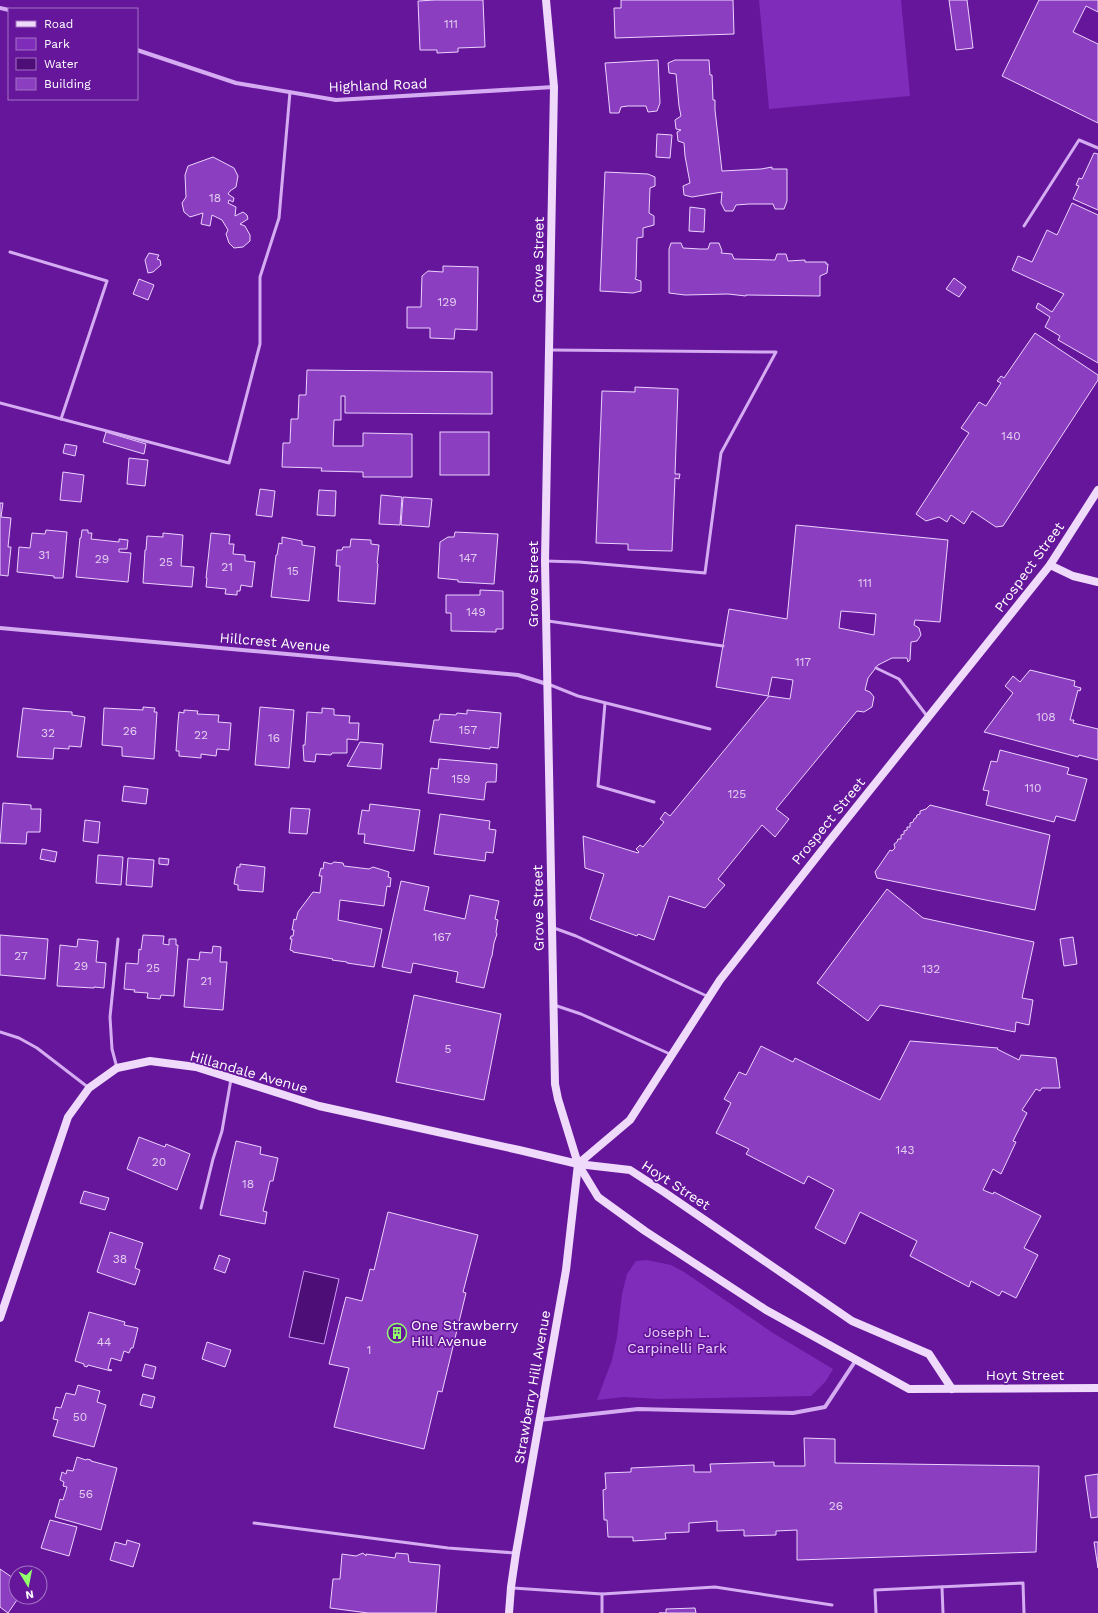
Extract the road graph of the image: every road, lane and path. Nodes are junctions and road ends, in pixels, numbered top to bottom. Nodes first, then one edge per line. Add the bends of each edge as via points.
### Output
1 (546, 0) edge
2 (138, 50) edge
3 (554, 87) junction
4 (290, 92) junction
5 (1098, 148) edge
6 (1024, 226) dead end
7 (10, 252) dead end
8 (550, 350) junction
9 (0, 403) edge
10 (61, 419) junction
11 (1098, 490) edge
12 (545, 561) junction
13 (1050, 565) junction
14 (1098, 582) edge
15 (546, 620) junction
16 (0, 628) edge
17 (723, 646) dead end
18 (876, 668) dead end
19 (547, 684) junction
20 (605, 703) junction
21 (928, 717) junction
22 (710, 728) dead end
23 (654, 802) dead end
24 (551, 927) junction
25 (118, 939) dead end
26 (709, 997) junction
27 (553, 1004) junction
28 (0, 1032) edge
29 (672, 1055) junction
30 (117, 1068) junction
31 (231, 1079) junction
32 (89, 1088) junction
33 (578, 1164) junction
34 (201, 1208) dead end
35 (0, 1318) edge
36 (856, 1360) junction
37 (1098, 1388) edge
38 (952, 1389) junction
39 (538, 1420) junction
40 (254, 1523) dead end
41 (516, 1553) junction
42 (942, 1587) junction
43 (511, 1588) junction
44 (602, 1594) junction
45 (832, 1604) dead end
46 (509, 1613) edge
47 (602, 1613) edge
48 (876, 1613) edge
49 (943, 1613) edge
50 (1024, 1613) edge

1 - 3 main road, Grove Street
2 - 4 street, Highland Road via 236,83
3 - 4 street, Highland Road via 336,100
3 - 8 main road, Grove Street
4 - 10 lane via 279,218 260,277 260,344 229,463
5 - 6 lane via 1079,140
7 - 10 lane via 107,282
8 - 12 main road, Grove Street
8 - 12 lane via 776,352 721,454 705,573
9 - 10 lane
11 - 13 main road, Prospect Street
12 - 15 main road, Grove Street
13 - 14 main road via 1073,576
13 - 21 main road, Prospect Street
15 - 17 lane
15 - 19 main road, Grove Street
16 - 19 street, Hillcrest Avenue via 518,675
18 - 21 lane via 899,679
19 - 20 lane
19 - 24 main road, Grove Street
20 - 22 lane
20 - 23 lane via 598,786
21 - 26 main road, Prospect Street via 734,961
24 - 26 lane
24 - 27 main road, Grove Street
25 - 30 lane via 110,1017 112,1049
26 - 29 main road, Prospect Street
27 - 29 lane
27 - 33 main road, Grove Street via 555,1084
28 - 32 lane via 19,1038 37,1048
29 - 33 main road, Prospect Street via 630,1120
30 - 31 main road, Hillandale Avenue via 150,1061 196,1067
30 - 32 main road, Hillandale Avenue
31 - 33 main road, Hillandale Avenue via 319,1106
31 - 34 lane via 222,1131
32 - 35 main road, Hillandale Avenue via 68,1117
33 - 36 main road, Hoyt Street via 598,1197 642,1229 766,1310
33 - 38 main road, Hoyt Street via 630,1170 852,1321 929,1354
33 - 39 main road, Strawberry Hill Avenue via 566,1270
36 - 38 main road, Hoyt Street via 909,1389
36 - 39 street via 825,1407 793,1414 638,1409
37 - 38 main road, Hoyt Street
39 - 41 main road, Strawberry Hill Avenue
40 - 41 lane via 448,1548
41 - 43 main road, Strawberry Hill Avenue
42 - 48 lane via 875,1590
42 - 49 lane
42 - 50 lane via 1023,1583
43 - 44 lane
43 - 46 main road, Strawberry Hill Avenue
44 - 45 lane via 715,1587
44 - 47 lane

